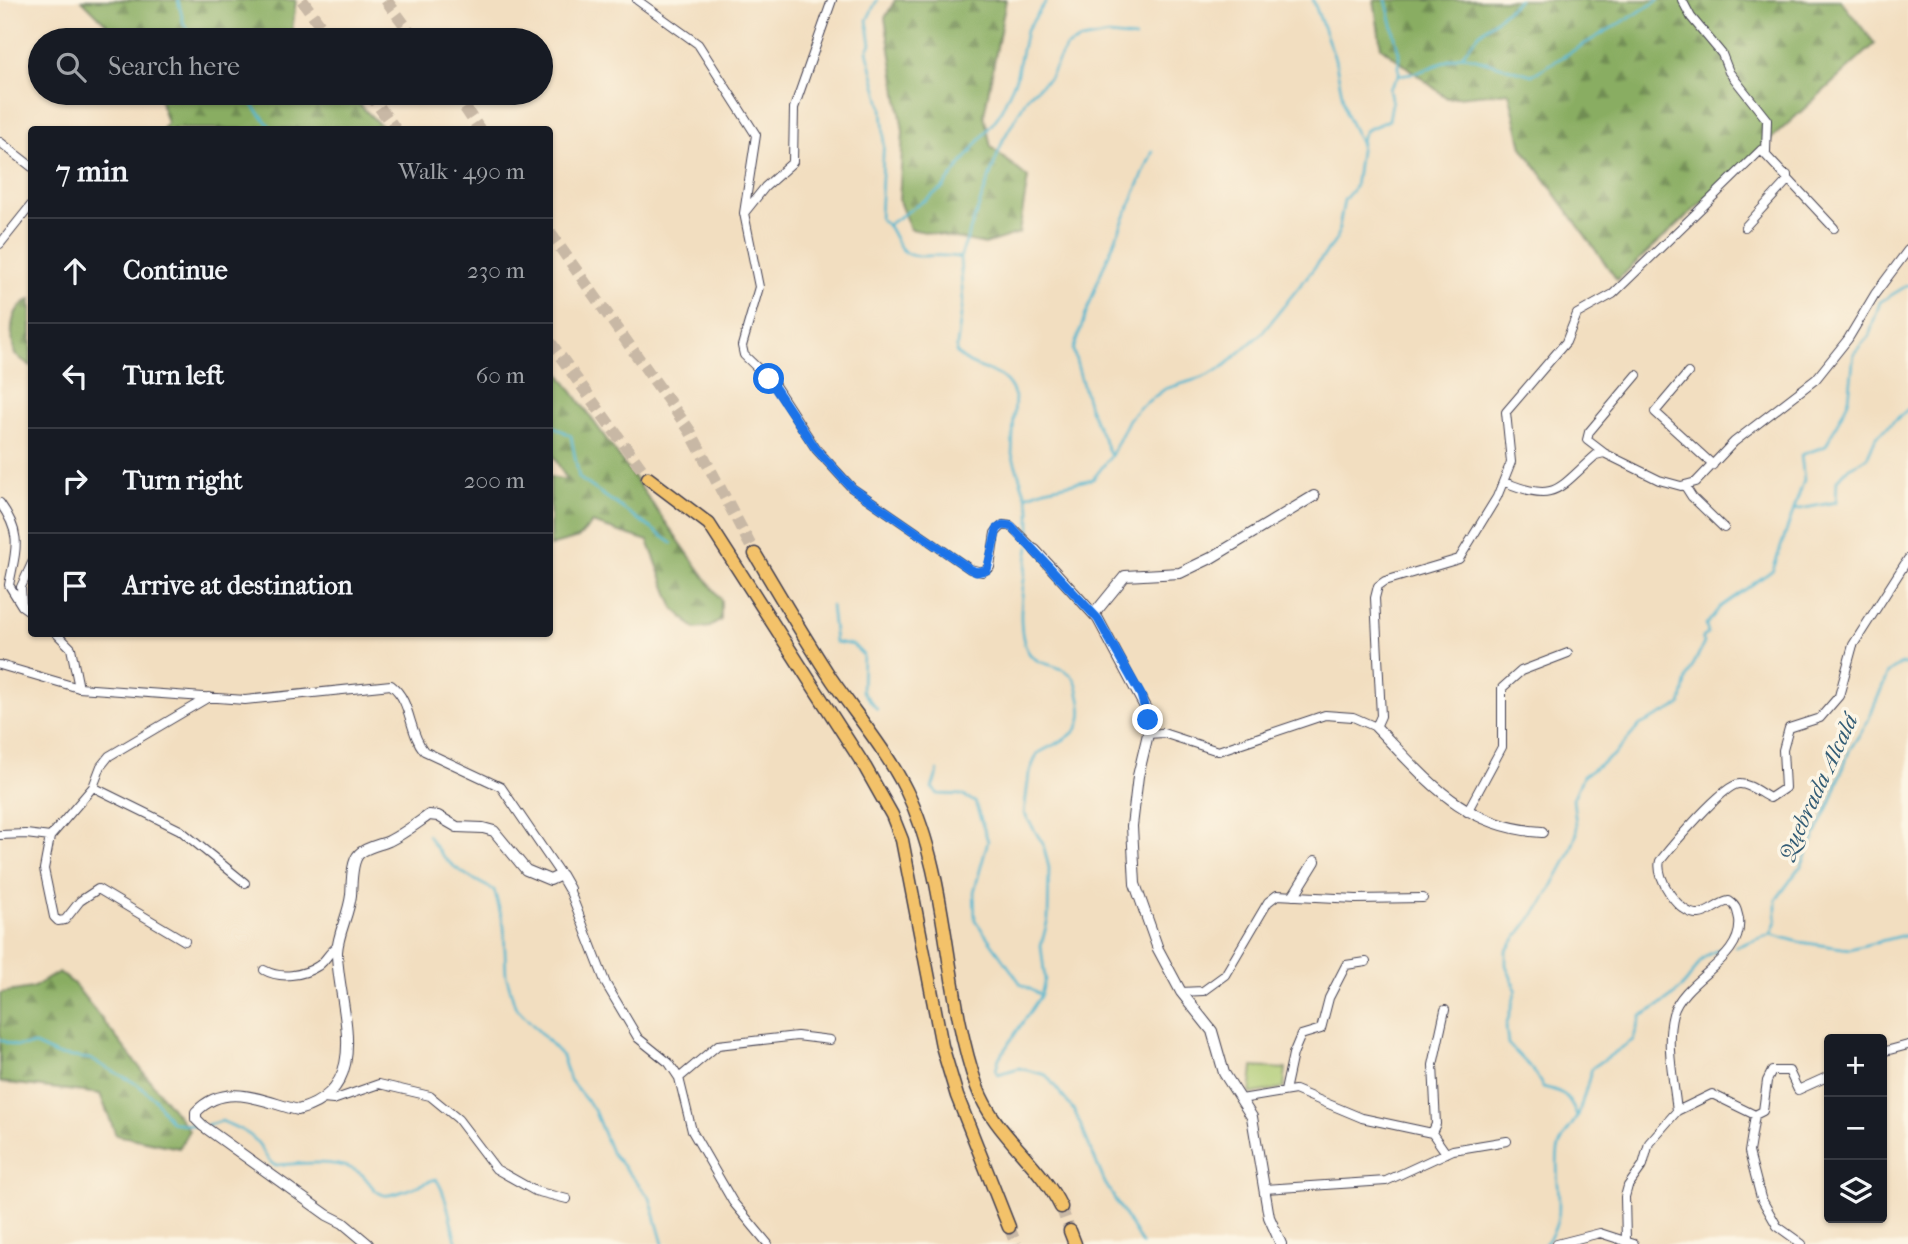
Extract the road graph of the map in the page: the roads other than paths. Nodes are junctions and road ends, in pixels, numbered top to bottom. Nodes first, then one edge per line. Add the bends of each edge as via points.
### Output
1 (637, 0) edge
2 (832, 0) edge
3 (1682, 0) edge
4 (0, 142) edge
5 (1766, 152) junction
6 (28, 164) edge
7 (1787, 175) junction
8 (28, 209) edge
9 (744, 214) junction
10 (1745, 228) dead end
11 (1834, 228) dead end
12 (0, 244) edge
13 (1908, 250) edge
14 (1688, 373) dead end
15 (1637, 375) dead end
16 (1604, 453) junction
17 (1713, 465) junction
18 (648, 478) tunnel mouth
19 (1505, 482) junction
20 (1685, 486) junction
21 (1314, 496) dead end
22 (0, 503) edge
23 (1724, 528) dead end
24 (1031, 547) joint
25 (755, 554) tunnel mouth
26 (1908, 559) edge
27 (28, 572) edge
28 (22, 606) junction
29 (28, 610) edge
30 (1094, 614) junction
31 (60, 637) edge
32 (1568, 653) dead end
33 (0, 665) edge
34 (79, 688) junction
35 (209, 697) junction
36 (1376, 727) junction
37 (1148, 734) junction
38 (93, 787) junction
39 (1467, 812) junction
40 (1542, 832) dead end
41 (0, 835) edge
42 (50, 837) junction
43 (1315, 861) dead end
44 (561, 874) junction
45 (245, 883) dead end
46 (569, 888) joint
47 (1294, 895) junction
48 (1423, 898) dead end
49 (185, 941) dead end
50 (338, 946) junction
51 (1366, 962) dead end
52 (264, 970) dead end
53 (1181, 992) junction
54 (1445, 1010) dead end
55 (830, 1040) dead end
56 (1908, 1045) edge
57 (1887, 1051) edge
58 (679, 1078) junction
59 (1824, 1078) edge
60 (1285, 1091) junction
61 (323, 1099) junction
62 (1241, 1100) junction
63 (1677, 1111) junction
64 (1755, 1115) junction
65 (1432, 1133) junction
66 (1507, 1141) dead end
67 (1446, 1153) junction
68 (1265, 1189) junction
69 (567, 1199) dead end
70 (1061, 1207) tunnel mouth
71 (1009, 1227) tunnel mouth
72 (1070, 1231) tunnel mouth
73 (1630, 1242) edge
74 (368, 1244) edge
75 (768, 1244) edge
76 (1074, 1244) edge
77 (1281, 1244) edge
78 (1557, 1244) edge
79 (1802, 1244) edge

1 - 9 street via 698,44 757,135
2 - 9 street via 794,108 793,162
3 - 5 street via 1767,120
4 - 6 street
5 - 7 street
5 - 19 street via 1759,150 1613,294 1577,314 1566,342 1506,412 1512,455
7 - 10 street via 1787,181
7 - 11 street
8 - 12 street
9 - 24 street via 759,287 742,350 774,384 820,455 860,494 976,572 990,567 1000,526 1011,526
13 - 17 street via 1816,379 1741,437
14 - 17 street via 1655,412
15 - 16 street via 1589,432 1587,440
16 - 19 street via 1552,492 1532,493
16 - 20 street via 1659,480
17 - 20 street
18 - 71 highway via 709,524 892,815 902,839 942,1046
19 - 36 street via 1457,561 1378,586 1381,716
20 - 23 street
21 - 30 street via 1180,573 1125,576
22 - 28 street via 16,529 9,585
24 - 30 street
25 - 70 highway via 906,789 931,858 958,1016 978,1090 998,1126 1035,1166
26 - 63 street via 1853,645 1839,696 1820,718 1789,728 1783,750 1785,788 1770,798 1744,784 1735,785 1701,815 1659,864 1676,902 1686,911 1698,914 1729,901 1737,910 1740,931 1734,944 1678,1001 1671,1042
27 - 28 street via 21,587
28 - 29 street
30 - 37 street via 1141,695 1148,714
31 - 34 street via 71,648
32 - 39 street via 1521,671 1503,688 1502,747
33 - 34 street
34 - 35 street
35 - 38 street via 109,756
35 - 44 street via 244,700 391,685 402,697 424,751 501,787
36 - 37 street via 1353,717 1325,715 1218,751 1169,735
36 - 39 street
37 - 53 street via 1132,825 1135,884 1158,949
38 - 42 street
38 - 45 street via 180,830
39 - 40 street via 1518,831
41 - 42 street
42 - 49 street via 44,869 58,921 65,920 80,901 98,889
43 - 47 street
44 - 46 street
44 - 50 street via 550,880 526,870 489,828 457,827 429,815 357,857
46 - 58 street via 606,984 638,1038
47 - 48 street
47 - 53 street via 1281,894 1268,902 1225,975 1203,991
50 - 52 street via 320,965 299,974 273,975
50 - 61 street via 347,1051 336,1082
51 - 60 street via 1346,965 1329,998 1321,1029 1301,1035
53 - 62 street via 1212,1031 1222,1069
54 - 65 street via 1433,1065 1436,1124
55 - 58 street via 797,1036 718,1045
56 - 57 street
58 - 75 street via 692,1131 733,1202
59 - 64 street via 1798,1090 1786,1069 1772,1071 1763,1111
60 - 62 street
60 - 65 street via 1305,1093 1362,1118
61 - 69 street via 333,1100 379,1084 430,1096 458,1119 496,1169 535,1191
61 - 74 street via 298,1110 257,1096 230,1095 201,1107 196,1119
62 - 68 street via 1252,1117
63 - 64 street via 1712,1094
63 - 73 street via 1649,1143 1643,1165 1628,1186
64 - 79 street via 1749,1152 1761,1198 1777,1226
65 - 67 street
66 - 67 street
67 - 68 street via 1386,1181
68 - 77 street via 1269,1217
72 - 76 highway
73 - 78 street via 1600,1233

